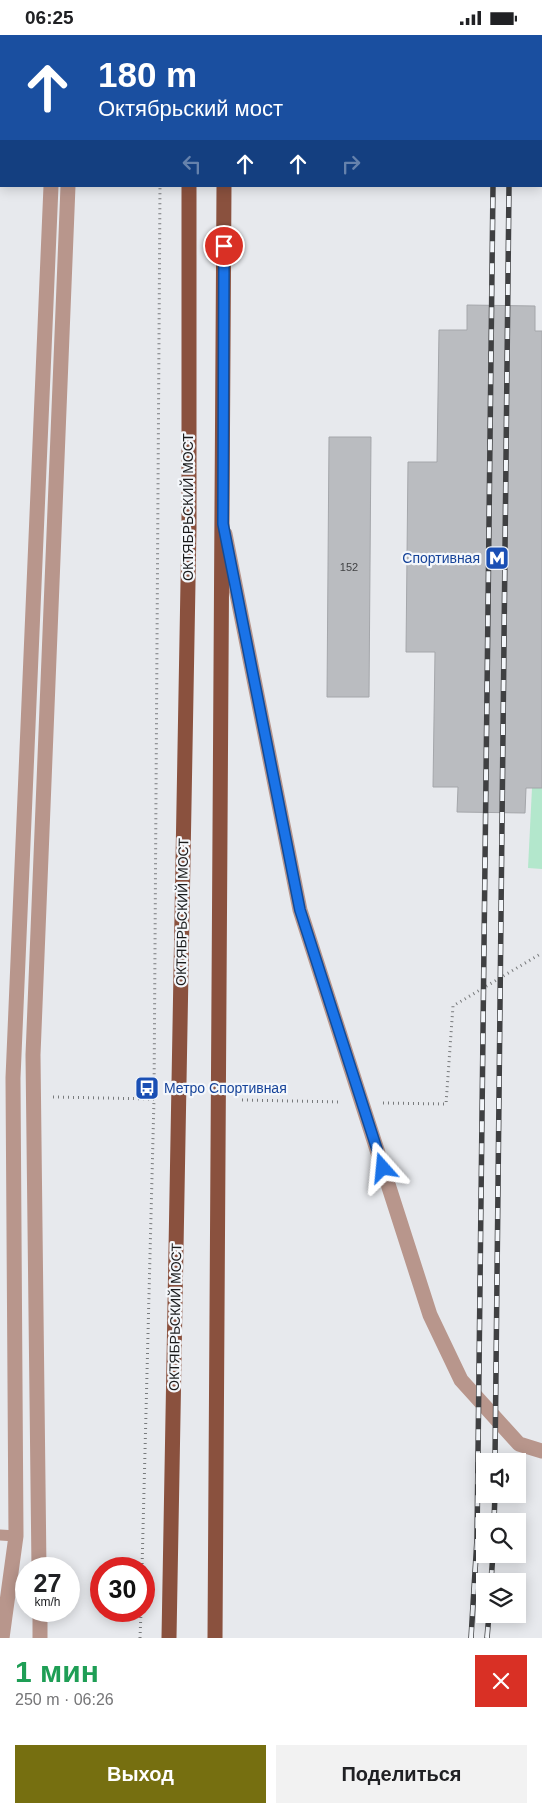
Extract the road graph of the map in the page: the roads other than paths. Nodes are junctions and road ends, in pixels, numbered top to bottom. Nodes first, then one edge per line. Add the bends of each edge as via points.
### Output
1 (51, 187) edge
2 (68, 187) edge
3 (189, 187) edge
4 (224, 187) edge
5 (223, 524) junction
6 (542, 1451) edge
7 (0, 1535) edge
8 (16, 1536) junction
9 (39, 1557) edge
10 (40, 1622) edge
11 (2, 1638) edge
12 (40, 1638) edge
13 (169, 1638) edge
14 (215, 1638) edge

1 - 8 street via 13,1078
2 - 9 street via 33,1055
3 - 13 main road, ОКТЯБРЬСКИЙ МОСТ via 188,537
4 - 5 main road
5 - 6 street via 300,910 430,1315 461,1381 520,1444
5 - 14 main road
7 - 8 lane
8 - 11 street
10 - 12 street

